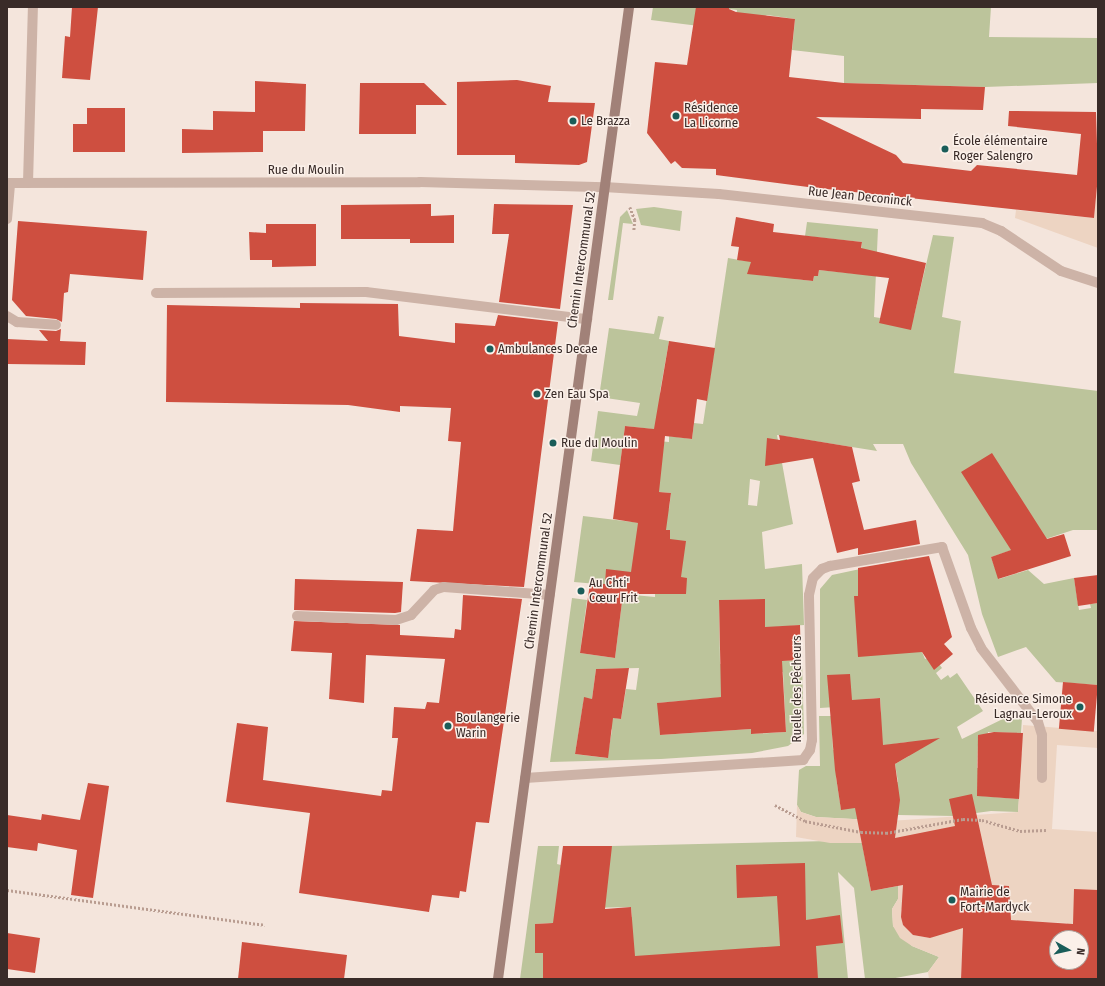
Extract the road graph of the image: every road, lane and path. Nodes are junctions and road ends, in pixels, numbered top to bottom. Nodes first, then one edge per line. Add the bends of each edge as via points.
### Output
1 (32, 7) edge
2 (629, 7) edge
3 (9, 183) edge
4 (28, 183) junction
5 (604, 186) junction
6 (628, 203) dead end
7 (7, 219) edge
8 (634, 231) dead end
9 (1098, 283) edge
10 (156, 293) dead end
11 (7, 316) edge
12 (587, 319) junction
13 (56, 325) dead end
14 (550, 595) junction
15 (297, 616) dead end
16 (525, 778) junction
17 (1042, 778) dead end
18 (775, 805) dead end
19 (1046, 830) dead end
20 (7, 890) edge
21 (265, 925) dead end
22 (498, 979) edge

1 - 4 street
2 - 5 main road, Chemin Intercommunal 52
3 - 4 street, Rue du Moulin
3 - 7 street
4 - 5 street, Rue du Moulin via 420,182
5 - 9 street, Rue Jean Deconinck via 697,192 982,223 1001,231 1061,271
5 - 12 main road, Chemin Intercommunal 52
6 - 8 path via 633,215
10 - 12 street via 366,292
11 - 13 street via 17,322
12 - 14 main road, Chemin Intercommunal 52
14 - 15 street via 444,586 434,590 411,614 400,619
14 - 16 main road, Chemin Intercommunal 52
16 - 17 street, Ruelle des Pêcheurs via 803,760 810,750 812,740 809,595 813,578 822,569 830,566 928,547 942,547 971,628 981,648 1034,715 1042,735
16 - 22 main road, Chemin Intercommunal 52
18 - 19 path via 805,821 861,832 886,833 964,819 982,820 1020,831
20 - 21 path

